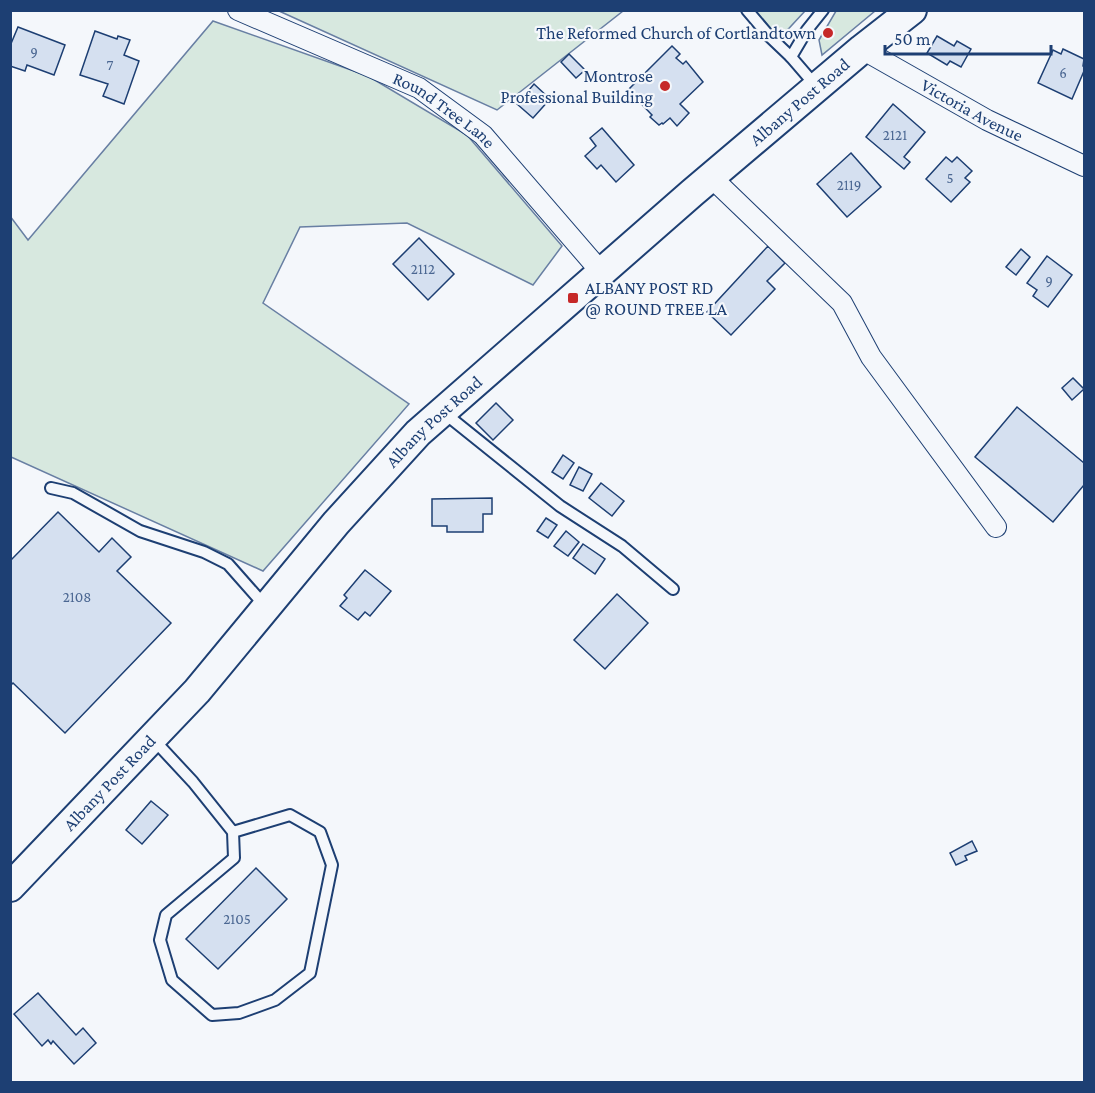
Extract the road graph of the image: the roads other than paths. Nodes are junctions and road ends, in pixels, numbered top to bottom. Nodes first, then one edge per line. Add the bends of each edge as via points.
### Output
1 (238, 10) edge
2 (747, 10) edge
3 (823, 10) edge
4 (912, 10) edge
5 (862, 49) junction
6 (791, 57) junction
7 (818, 88) junction
8 (1084, 166) edge
9 (712, 178) junction
10 (602, 273) junction
11 (443, 412) junction
12 (51, 488) dead end
13 (996, 527) dead end
14 (673, 589) dead end
15 (266, 607) junction
16 (153, 739) junction
17 (233, 832) junction
18 (10, 887) edge

1 - 10 street, Round Tree Lane via 419,88 483,135
2 - 6 lane
3 - 6 lane
4 - 5 main road, Albany Post Road
5 - 7 main road, Albany Post Road
5 - 8 street, Victoria Avenue via 987,120
6 - 7 lane
7 - 9 main road, Albany Post Road
9 - 10 main road, Albany Post Road
9 - 13 street via 842,303 871,357
10 - 11 main road, Albany Post Road
11 - 14 lane via 560,506 622,546
11 - 15 main road, Albany Post Road via 336,523
12 - 15 lane via 73,493 140,531 228,564
15 - 16 main road, Albany Post Road
16 - 17 lane
16 - 18 main road, Albany Post Road
17 - 17 lane via 234,858 166,915 160,940 172,980 212,1015 239,1013 275,1000 310,973 332,865 320,832 290,814

